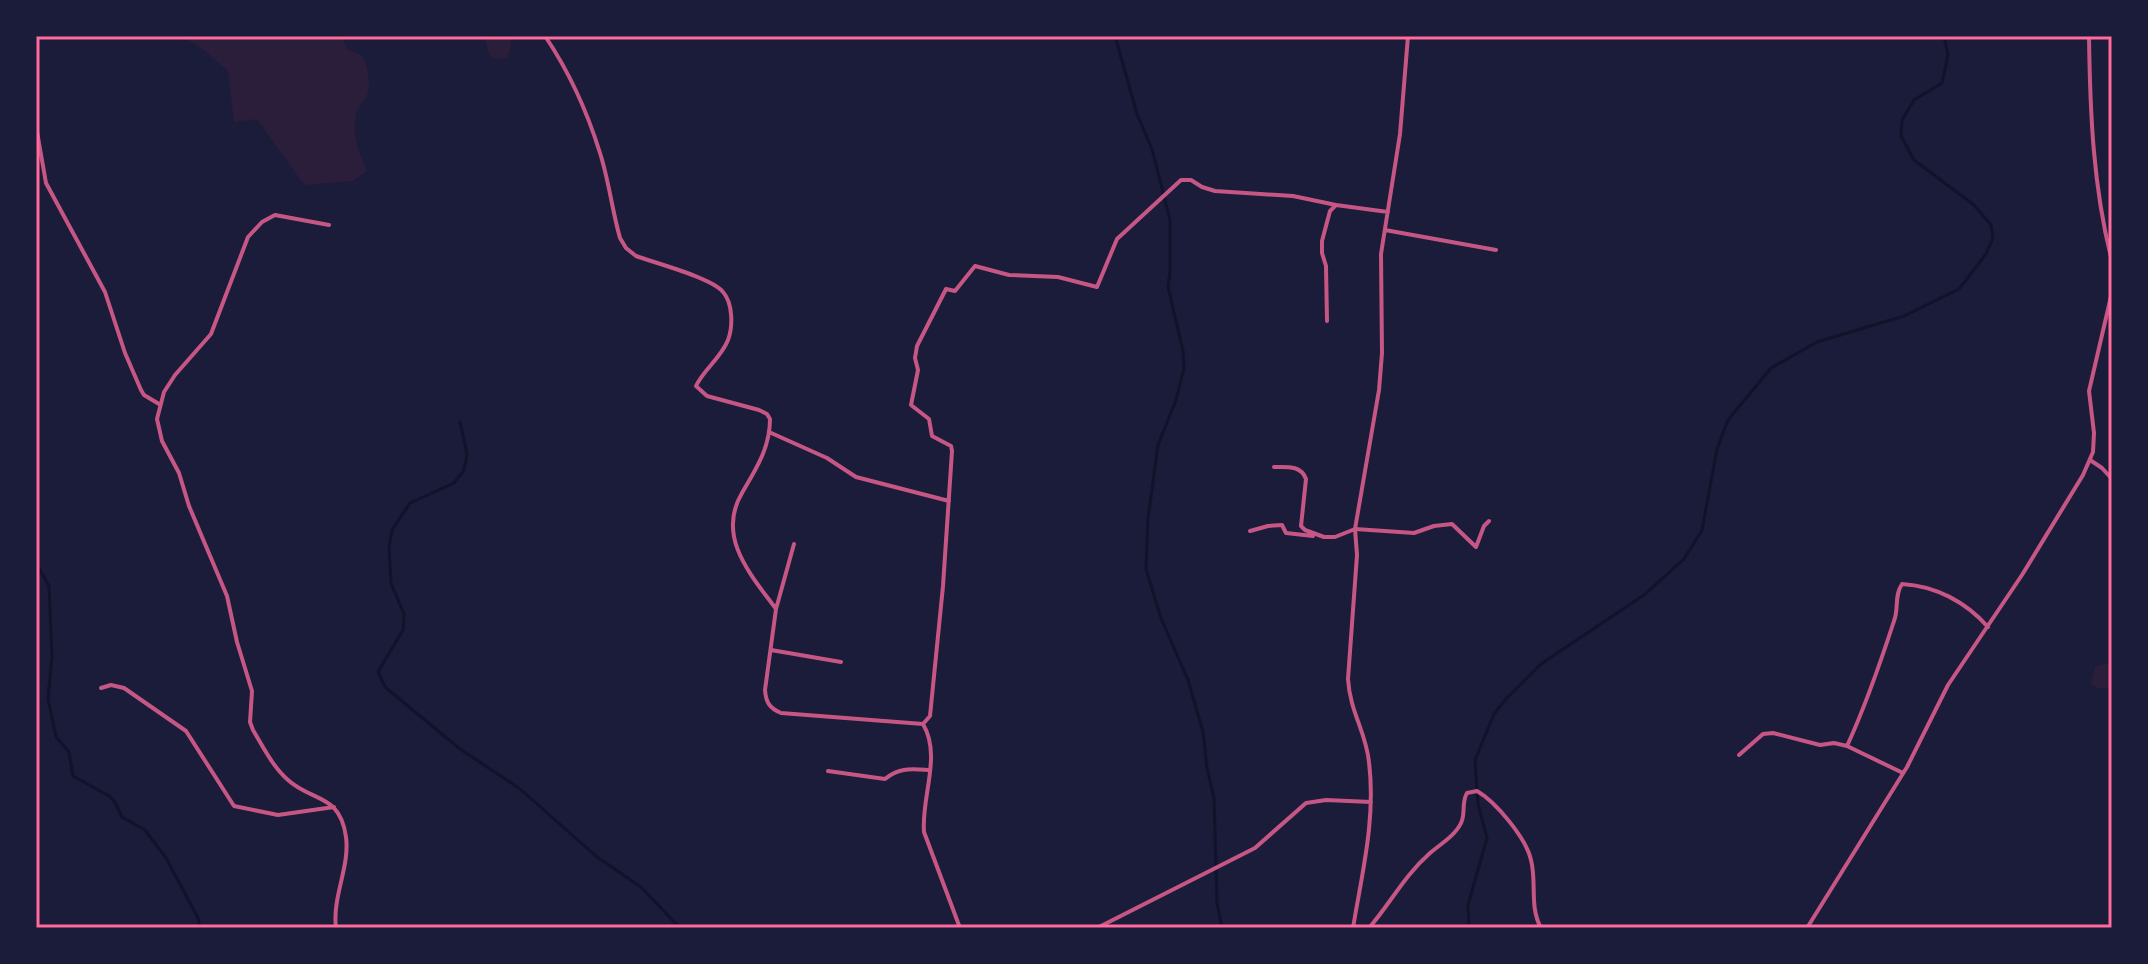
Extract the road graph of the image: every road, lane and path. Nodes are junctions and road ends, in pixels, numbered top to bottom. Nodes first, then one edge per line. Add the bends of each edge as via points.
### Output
1 (545, 36) edge
2 (1408, 36) edge
3 (2089, 36) edge
4 (36, 126) edge
5 (1336, 205) junction
6 (1388, 212) junction
7 (329, 225) dead end
8 (1385, 230) junction
9 (1496, 250) dead end
10 (2112, 261) edge
11 (2112, 292) edge
12 (1327, 321) dead end
13 (159, 404) junction
14 (769, 432) junction
15 (2090, 460) junction
16 (1274, 467) dead end
17 (2112, 479) edge
18 (949, 501) junction
19 (1489, 521) dead end
20 (1355, 529) junction
21 (1250, 531) dead end
22 (1324, 537) junction
23 (794, 544) dead end
24 (776, 609) junction
25 (1988, 627) junction
26 (771, 650) junction
27 (841, 662) dead end
28 (101, 688) dead end
29 (923, 724) junction
30 (1847, 746) junction
31 (1739, 755) dead end
32 (930, 770) junction
33 (828, 771) dead end
34 (1903, 773) junction
35 (1371, 802) junction
36 (334, 807) junction
37 (336, 928) edge
38 (960, 928) edge
39 (1097, 928) edge
40 (1353, 928) edge
41 (1369, 928) edge
42 (1541, 928) edge
43 (1807, 928) edge

1 - 14 street via 583,105 626,248 708,281 726,297 731,316 728,339 696,386 707,396 767,414
2 - 6 street
3 - 10 street via 2092,143
4 - 13 street via 46,183 105,292 141,390
5 - 6 street
5 - 12 street via 1322,241
5 - 18 street via 1208,190 1186,179 1117,239 1097,287 975,266 957,290 943,293 915,358 918,370 911,405 929,419 932,436 951,446
6 - 8 street
7 - 13 street via 275,215 251,233 211,334 175,375
8 - 9 street
8 - 20 street via 1379,390
11 - 15 street via 2089,391 2094,433
13 - 36 street via 162,441 227,596 252,691 253,730 286,779
14 - 18 street via 856,477
14 - 24 street via 757,471 737,503 733,535 740,558
15 - 17 street
15 - 25 street
16 - 22 street via 1304,474 1301,526
18 - 29 street via 930,716
19 - 20 street via 1476,547 1452,524 1414,533
20 - 22 street
20 - 35 street via 1349,699 1369,757
21 - 22 street via 1282,525 1288,533
23 - 24 street
24 - 26 street
25 - 30 street via 1965,604 1902,584 1873,685
25 - 34 street via 1941,697
26 - 27 street
26 - 29 street via 765,690 773,710
28 - 36 street via 124,688 186,731 234,806 278,815
29 - 32 street via 929,735
30 - 31 street via 1767,733
30 - 34 street
32 - 33 street via 902,769 885,779
32 - 38 street via 924,832
34 - 43 street
35 - 39 street via 1306,803 1255,848
35 - 40 street
36 - 37 street via 347,845
41 - 42 street via 1399,884 1456,830 1464,815 1464,798 1477,791 1500,810 1527,849

